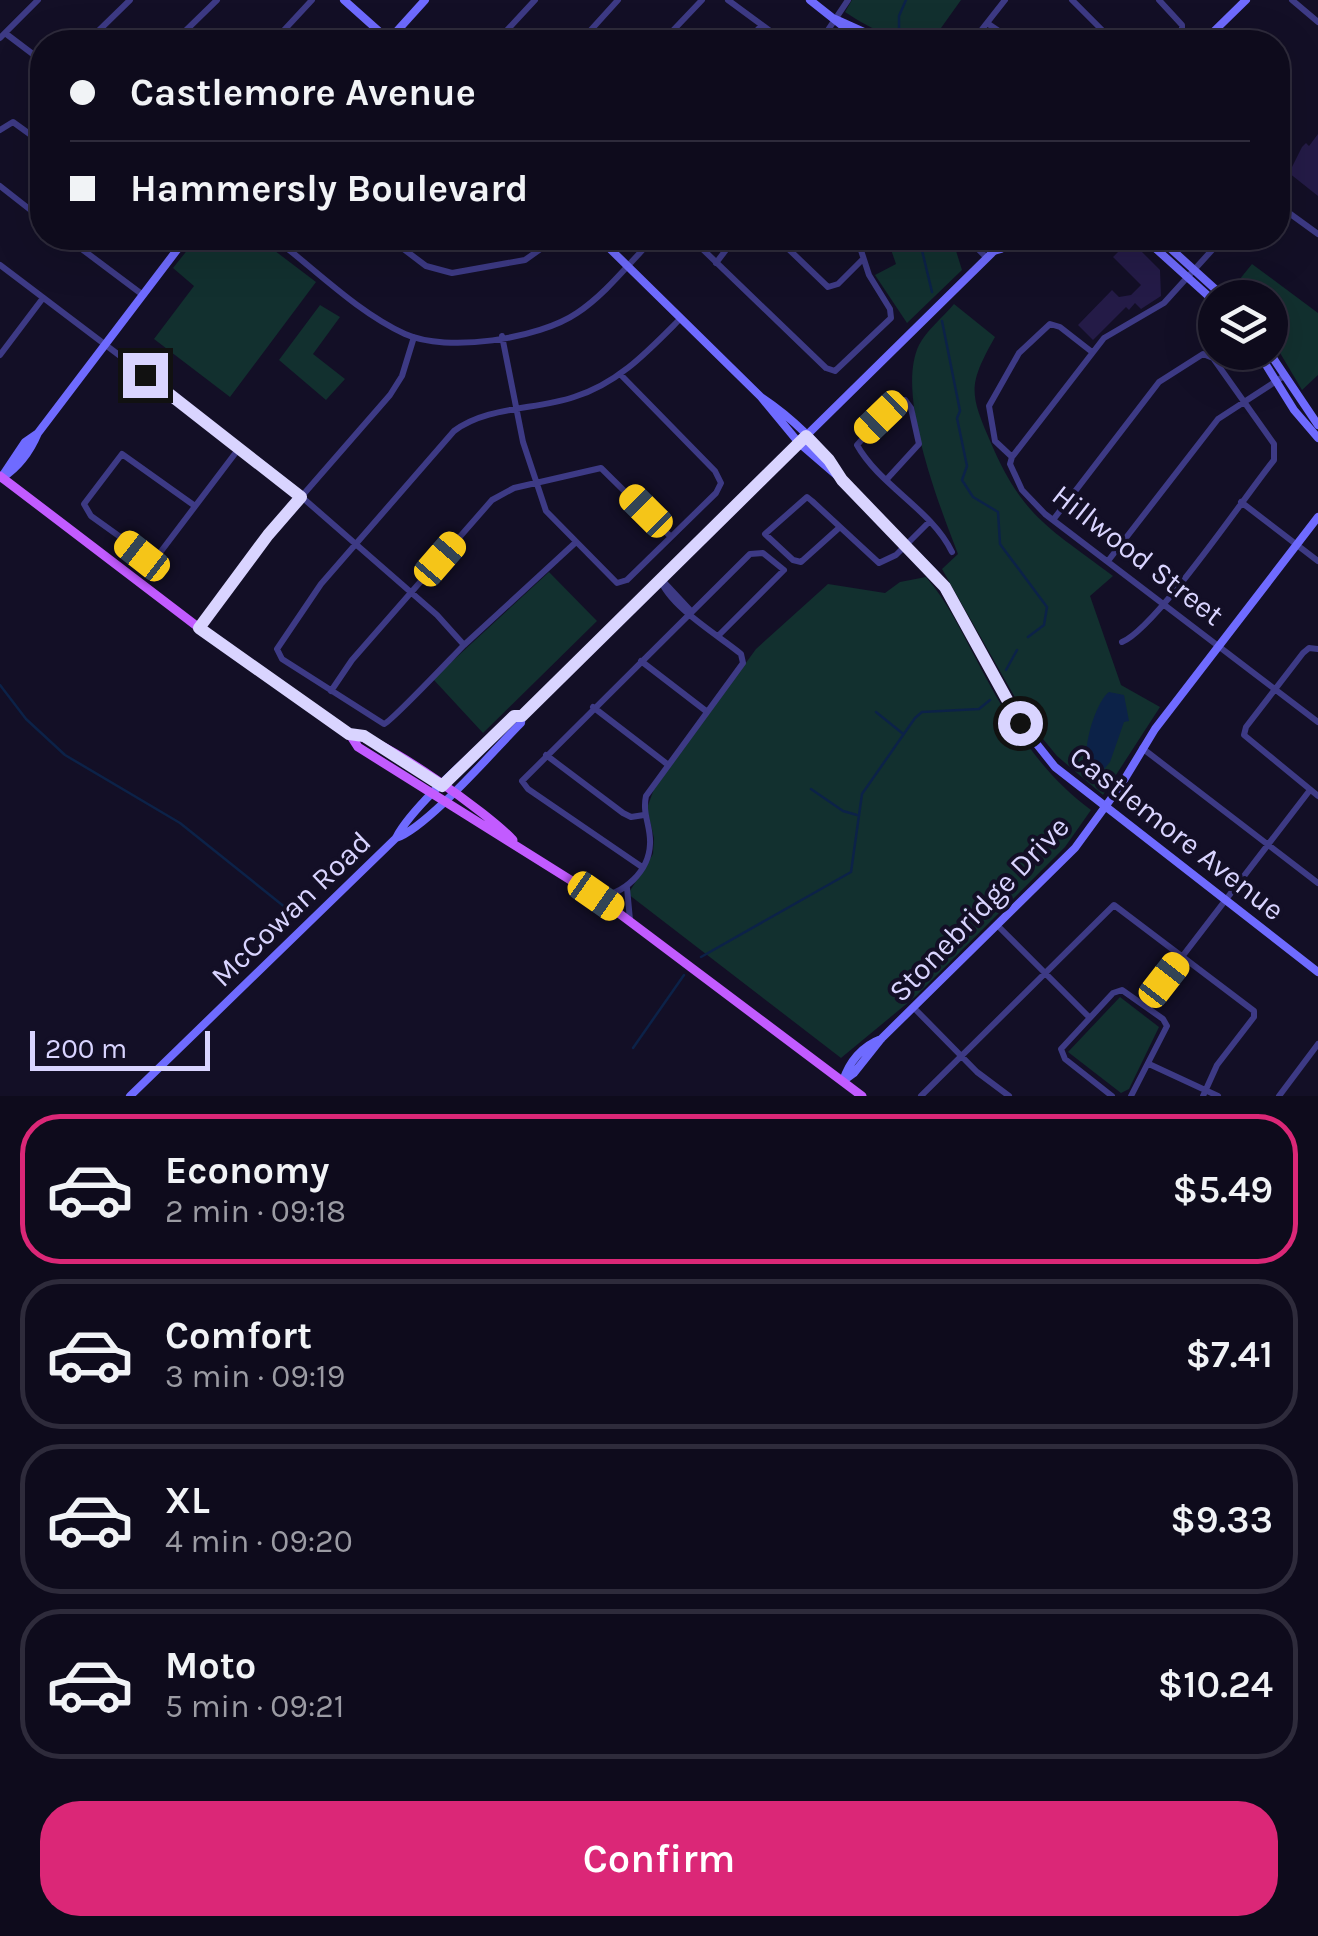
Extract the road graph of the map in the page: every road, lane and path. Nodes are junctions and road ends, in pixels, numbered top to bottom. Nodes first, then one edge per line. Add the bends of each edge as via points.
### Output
1 (38, 0) edge
2 (130, 0) edge
3 (218, 0) edge
4 (312, 0) edge
5 (344, 0) edge
6 (425, 0) edge
7 (535, 0) edge
8 (618, 0) edge
9 (702, 0) edge
10 (728, 0) edge
11 (810, 0) edge
12 (848, 0) edge
13 (1005, 0) edge
14 (1072, 0) edge
15 (1158, 0) edge
16 (1246, 0) edge
17 (1292, 0) edge
18 (835, 19) junction
19 (1318, 22) edge
20 (987, 23) junction
21 (762, 26) junction
22 (99, 30) edge
23 (187, 30) edge
24 (284, 30) edge
25 (376, 30) edge
26 (399, 30) edge
27 (507, 30) edge
28 (591, 30) edge
29 (673, 30) edge
30 (758, 30) edge
31 (768, 30) edge
32 (828, 30) edge
33 (848, 30) edge
34 (859, 30) edge
35 (981, 30) edge
36 (997, 30) edge
37 (1102, 30) edge
38 (1182, 30) edge
39 (1215, 30) edge
40 (3, 35) edge
41 (30, 53) edge
42 (0, 130) edge
43 (30, 134) edge
44 (0, 186) edge
45 (30, 210) edge
46 (1290, 214) edge
47 (1318, 234) edge
48 (83, 250) edge
49 (177, 250) edge
50 (290, 250) edge
51 (405, 250) edge
52 (540, 250) edge
53 (611, 250) edge
54 (642, 250) edge
55 (704, 250) edge
56 (726, 250) edge
57 (789, 250) edge
58 (861, 250) edge
59 (979, 250) edge
60 (994, 250) joint
61 (1002, 250) edge
62 (1160, 250) edge
63 (1170, 250) edge
64 (1212, 250) edge
65 (864, 258) junction
66 (987, 258) junction
67 (716, 262) junction
68 (0, 265) edge
69 (627, 265) junction
70 (1191, 274) junction
71 (1199, 280) edge
72 (1198, 282) edge
73 (143, 295) junction
74 (43, 298) junction
75 (680, 318) junction
76 (502, 336) junction
77 (414, 337) junction
78 (105, 345) junction
79 (1092, 352) junction
80 (0, 353) edge
81 (1273, 370) edge
82 (1277, 370) edge
83 (620, 374) junction
84 (1280, 378) junction
85 (761, 396) junction
86 (1244, 401) junction
87 (516, 410) junction
88 (1318, 425) edge
89 (806, 436) junction
90 (1318, 438) edge
91 (799, 444) junction
92 (240, 447) junction
93 (1012, 457) junction
94 (1, 477) edge
95 (842, 480) junction
96 (887, 480) junction
97 (536, 483) junction
98 (301, 497) junction
99 (1241, 502) junction
100 (195, 506) junction
101 (1318, 517) edge
102 (1052, 520) junction
103 (930, 522) junction
104 (840, 527) junction
105 (671, 537) junction
106 (575, 543) junction
107 (356, 544) junction
108 (906, 544) junction
109 (1297, 544) junction
110 (952, 552) dead end
111 (1318, 561) edge
112 (1108, 562) junction
113 (660, 579) junction
114 (410, 592) junction
115 (1164, 604) junction
116 (691, 612) junction
117 (199, 628) junction
118 (718, 636) junction
119 (1122, 642) dead end
120 (464, 645) junction
121 (1219, 646) junction
122 (1318, 649) edge
123 (642, 660) junction
124 (1276, 689) junction
125 (332, 691) junction
126 (593, 707) junction
127 (706, 710) junction
128 (522, 716) junction
129 (1318, 722) edge
130 (349, 734) junction
131 (1142, 748) junction
132 (546, 755) junction
133 (667, 764) junction
134 (442, 786) junction
135 (1310, 790) junction
136 (433, 795) junction
137 (1318, 796) edge
138 (448, 798) junction
139 (1104, 808) junction
140 (644, 815) junction
141 (396, 838) junction
142 (1268, 844) junction
143 (642, 867) junction
144 (1318, 882) edge
145 (627, 887) junction
146 (596, 896) junction
147 (1226, 900) junction
148 (630, 920) junction
149 (998, 926) junction
150 (1183, 955) junction
151 (1044, 972) junction
152 (1318, 972) edge
153 (1145, 1005) junction
154 (915, 1009) junction
155 (1089, 1017) junction
156 (1318, 1044) edge
157 (961, 1056) junction
158 (1149, 1064) junction
159 (843, 1081) junction
160 (1204, 1093) edge
161 (130, 1096) edge
162 (862, 1096) edge
163 (921, 1096) edge
164 (1009, 1096) edge
165 (1112, 1096) edge
166 (1131, 1096) edge
167 (1218, 1096) edge
168 (1278, 1096) edge

1 - 40 street
2 - 22 street
3 - 23 street
4 - 24 street
5 - 25 street
6 - 26 street
7 - 27 street
8 - 28 street
9 - 29 street
10 - 21 street
11 - 18 street
12 - 18 street
13 - 20 street
14 - 37 street
15 - 38 street
16 - 39 street
17 - 19 street
18 - 32 street
18 - 33 street
18 - 34 street
20 - 35 street
20 - 36 street
21 - 30 street
21 - 31 street
40 - 41 street
42 - 43 street via 13,122
44 - 45 street
46 - 47 street
48 - 73 street
49 - 73 street
50 - 77 street via 385,323
51 - 52 street via 426,266 452,273 526,260
53 - 69 street, Castlemore Avenue
54 - 69 street
55 - 67 street
56 - 67 street
57 - 65 street via 828,287
58 - 65 street
59 - 66 street
60 - 61 street, McCowan Road
60 - 66 street, McCowan Road
62 - 70 street
63 - 70 street
64 - 70 street
65 - 67 street via 890,318 835,371
66 - 89 street, McCowan Road
68 - 74 street
69 - 75 street, Castlemore Avenue
69 - 76 street via 572,316
70 - 71 street
70 - 72 street
70 - 79 street via 1164,302 1109,334
73 - 78 street
74 - 78 street
74 - 80 street
75 - 83 street
75 - 85 street, Castlemore Avenue
76 - 77 street via 458,344
76 - 87 street
77 - 98 street via 399,383
78 - 92 street
78 - 94 street
79 - 93 street
79 - 93 street, Hillwood Street via 1050,324 1019,353 989,406 995,441
81 - 84 street
82 - 84 street
83 - 87 street via 571,398
83 - 105 street via 720,480 716,493
84 - 86 street
84 - 88 street
84 - 90 street
85 - 89 street, Castlemore Avenue
85 - 91 street, Castlemore Avenue
86 - 99 street via 1276,454
86 - 102 street via 1206,353 1168,375
86 - 112 street via 1218,419
87 - 97 street
87 - 107 street via 473,419 454,431
89 - 91 street, McCowan Road
89 - 95 street, Castlemore Avenue
91 - 95 street, Castlemore Avenue
91 - 113 street, McCowan Road
92 - 98 street
92 - 100 street
93 - 102 street, Hillwood Street via 1010,468 1022,490
94 - 117 main road
95 - 108 street, Castlemore Avenue
96 - 96 street via 919,444 911,408 902,399 858,441
96 - 103 street
97 - 105 street via 601,468
97 - 106 street via 548,516
97 - 114 street via 492,500
98 - 107 street
98 - 117 street
99 - 109 street
99 - 115 street
100 - 100 street via 159,554 148,558 84,504 122,454
101 - 109 street, Stonebridge Drive
102 - 112 street, Hillwood Street
103 - 108 street
103 - 110 street
104 - 104 street via 807,497 765,534 800,562
104 - 108 street via 879,563
105 - 106 street via 617,583
106 - 120 street
107 - 114 street
107 - 125 street via 277,649
108 - 139 street, Castlemore Avenue via 953,598 1036,746
109 - 111 street
109 - 121 street, Stonebridge Drive
112 - 115 street, Hillwood Street
113 - 116 street
113 - 128 street, McCowan Road
114 - 120 street
114 - 125 street
115 - 119 street via 1141,632
115 - 121 street, Hillwood Street
116 - 118 street
116 - 118 street via 753,552 784,570
116 - 123 street
117 - 130 main road
118 - 127 street via 743,660
120 - 125 street via 391,722 382,723
121 - 124 street, Hillwood Street
121 - 131 street, Stonebridge Drive
122 - 124 street via 1306,650
123 - 126 street
123 - 127 street
124 - 129 street, Hillwood Street
124 - 135 street via 1246,727 1246,739
126 - 132 street
126 - 133 street
127 - 133 street
128 - 134 street, McCowan Road via 514,716
128 - 138 street, McCowan Road
130 - 134 main road via 364,736
130 - 136 main road via 358,747
131 - 139 street, Stonebridge Drive
131 - 142 street
132 - 140 street via 623,813
132 - 143 street via 523,784
133 - 140 street via 646,796
134 - 136 street, McCowan Road
134 - 138 main road
135 - 137 street
135 - 142 street
136 - 138 main road
136 - 141 street, McCowan Road
138 - 141 street, McCowan Road via 412,833
138 - 146 main road
139 - 147 street, Castlemore Avenue
139 - 149 street, Stonebridge Drive via 1075,848
140 - 143 street via 651,841
141 - 161 street, McCowan Road
142 - 144 street
142 - 147 street
143 - 145 street
145 - 146 street
145 - 148 street
146 - 148 main road
147 - 150 street
147 - 152 street, Castlemore Avenue
148 - 159 main road
149 - 151 street
149 - 154 street, Stonebridge Drive
150 - 151 street via 1112,906
150 - 153 street
150 - 160 street via 1254,1014
151 - 155 street
151 - 157 street
153 - 155 street via 1116,991
153 - 158 street via 1167,1026
154 - 157 street
154 - 159 street, Stonebridge Drive via 860,1052
155 - 165 street via 1064,1042 1062,1055
156 - 168 street
157 - 163 street
157 - 164 street
158 - 160 street
158 - 166 street
159 - 162 main road
160 - 167 street

